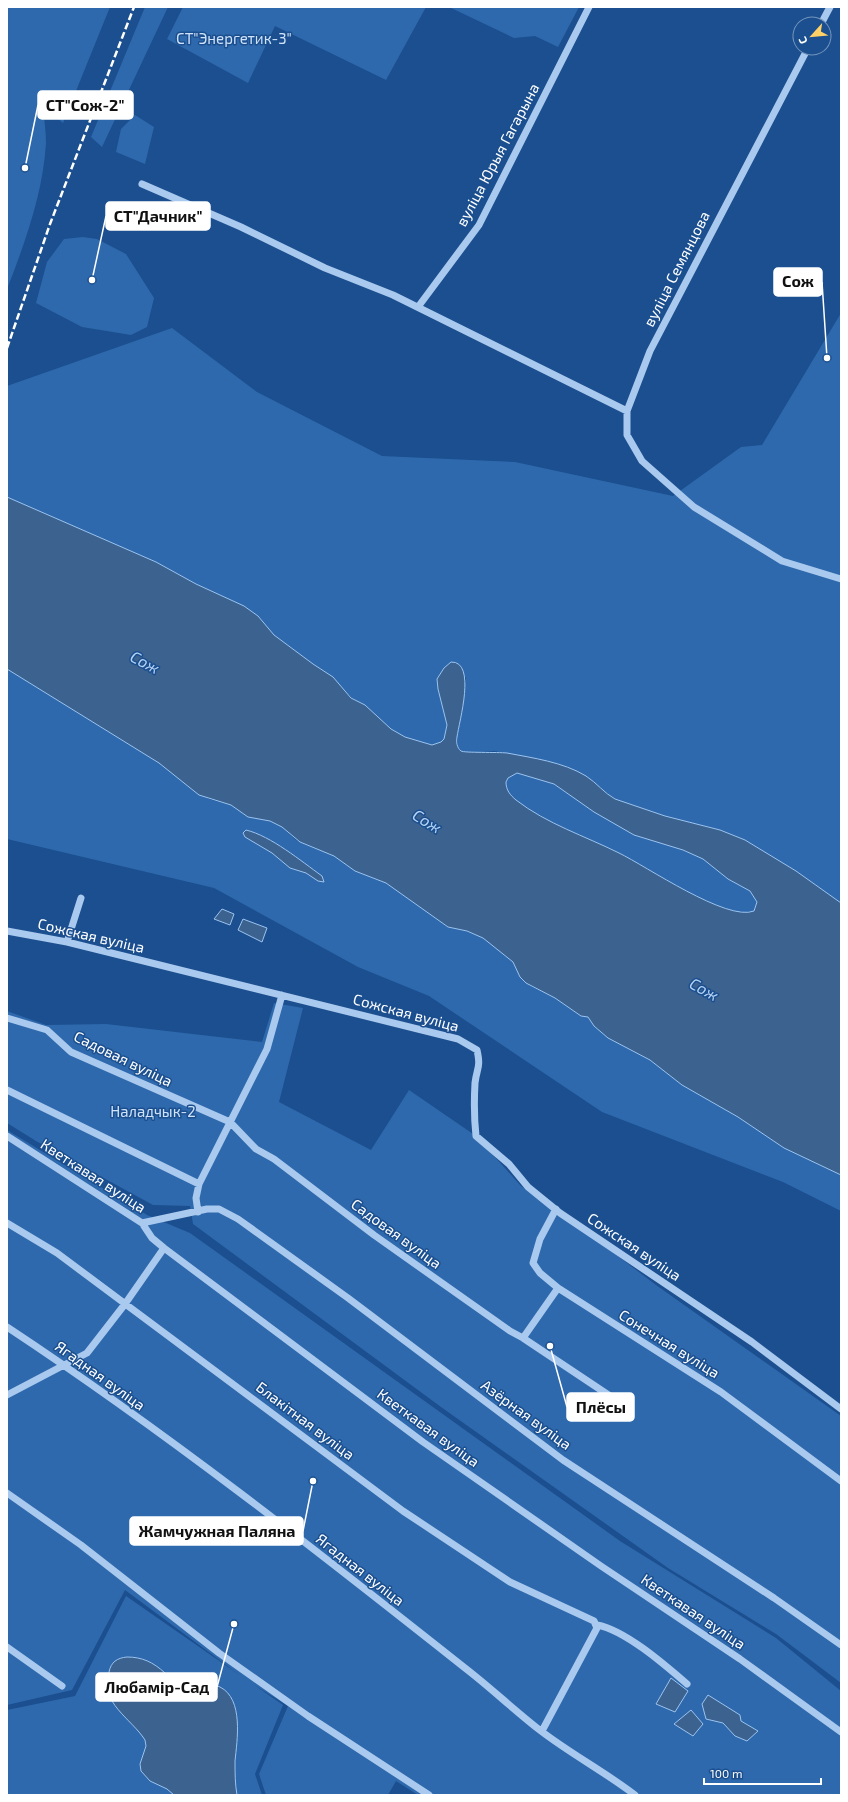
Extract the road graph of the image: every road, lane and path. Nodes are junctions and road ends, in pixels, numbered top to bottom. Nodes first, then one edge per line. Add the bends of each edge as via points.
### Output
1 (589, 7) edge
2 (830, 7) edge
3 (825, 16) edge
4 (804, 56) edge
5 (142, 184) dead end
6 (418, 307) junction
7 (627, 411) junction
8 (841, 579) edge
9 (81, 898) dead end
10 (7, 931) edge
11 (67, 942) junction
12 (282, 995) junction
13 (7, 1018) edge
14 (7, 1090) edge
15 (230, 1122) junction
16 (7, 1136) edge
17 (199, 1184) junction
18 (556, 1209) junction
19 (198, 1212) junction
20 (7, 1223) edge
21 (142, 1223) junction
22 (164, 1248) junction
23 (558, 1288) junction
24 (125, 1304) junction
25 (7, 1327) edge
26 (523, 1338) junction
27 (64, 1365) junction
28 (7, 1396) edge
29 (628, 1408) dead end
30 (841, 1409) edge
31 (841, 1481) edge
32 (7, 1493) edge
33 (597, 1625) junction
34 (841, 1645) edge
35 (7, 1647) edge
36 (687, 1684) dead end
37 (62, 1686) dead end
38 (542, 1731) junction
39 (841, 1732) edge
40 (429, 1795) edge
41 (636, 1795) edge

1 - 6 street, вуліца Юрыя Гагарына via 479,225
2 - 3 street
4 - 7 street, вуліца Семянцова via 650,351
5 - 6 street via 241,227 325,268
6 - 7 street
7 - 8 street, вуліца Семянцова via 627,435 642,461 681,497 782,561
9 - 11 street
10 - 11 street, Сожская вуліца
11 - 12 street, Сожская вуліца
12 - 15 street via 267,1049
12 - 18 street, Сожская вуліца via 432,1031 458,1039 477,1050 480,1064 473,1113 476,1136 509,1164 528,1187
13 - 15 street, Садовая вуліца via 47,1030 71,1052
14 - 17 street
15 - 17 street
15 - 26 street, Садовая вуліца via 256,1148 442,1283
16 - 21 street, Кветкавая вуліца
17 - 19 street via 196,1198
18 - 23 street, Сонечная вуліца via 540,1239 533,1263 540,1273
18 - 30 street, Сожская вуліца via 752,1342
19 - 21 street, Азёрная вуліца
19 - 34 street, Азёрная вуліца via 219,1209 238,1219 348,1298 563,1460 774,1598
20 - 24 street, Блакітная вуліца via 56,1253
21 - 22 street, Кветкавая вуліца via 152,1238
22 - 24 street
22 - 39 street, Кветкавая вуліца via 423,1442 740,1659
23 - 26 street
23 - 31 street, Сонечная вуліца via 721,1392
24 - 27 street via 87,1353
24 - 33 street, Блакітная вуліца via 403,1511 463,1552 510,1582 584,1616
25 - 27 street, Ягадная вуліца
26 - 29 street, Садовая вуліца
27 - 28 street
27 - 38 street, Ягадная вуліца via 288,1529
32 - 40 street via 81,1545 219,1653 289,1703
33 - 36 street, Блакітная вуліца via 635,1644 663,1663
33 - 38 street
35 - 37 street
38 - 41 street, Ягадная вуліца

